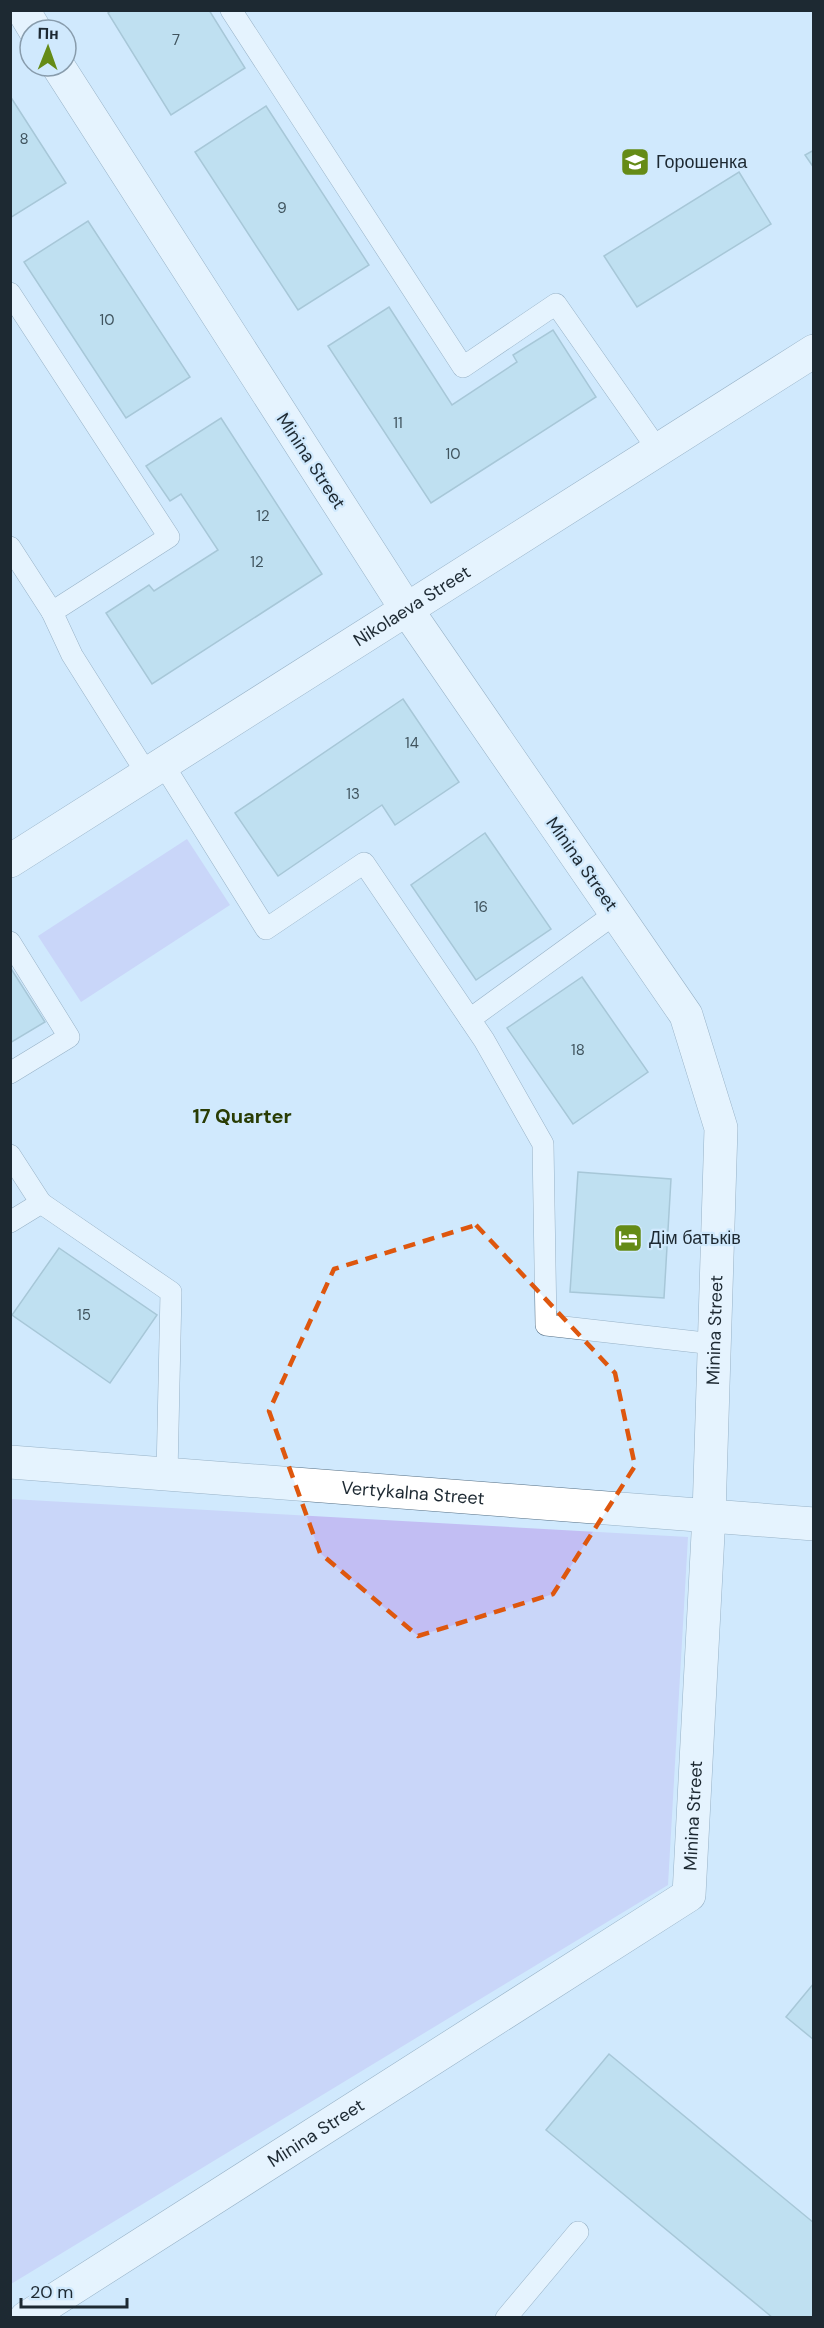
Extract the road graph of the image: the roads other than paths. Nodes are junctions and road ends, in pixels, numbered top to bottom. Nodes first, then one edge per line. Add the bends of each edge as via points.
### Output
1 (231, 10) edge
2 (66, 78) edge
3 (10, 293) edge
4 (813, 351) edge
5 (658, 450) junction
6 (10, 547) edge
7 (407, 610) junction
8 (52, 612) junction
9 (155, 769) junction
10 (10, 861) edge
11 (616, 913) junction
12 (10, 942) edge
13 (470, 1019) junction
14 (10, 1073) edge
15 (10, 1155) edge
16 (41, 1203) junction
17 (10, 1222) edge
18 (714, 1344) junction
19 (10, 1462) edge
20 (167, 1474) junction
21 (709, 1515) junction
22 (813, 1524) edge
23 (578, 2232) dead end
24 (26, 2318) edge
25 (506, 2318) edge

1 - 5 lane via 464,367 556,304
2 - 7 street, Minina Street
3 - 8 lane via 169,537
4 - 5 street, Nikolaeva Street
5 - 7 street, Nikolaeva Street
6 - 8 lane
7 - 9 street, Nikolaeva Street
7 - 11 street, Minina Street
8 - 9 lane via 72,655
9 - 10 street, Nikolaeva Street
9 - 13 lane via 266,929 364,863
11 - 13 lane
11 - 18 street, Minina Street via 686,1016 722,1128
12 - 14 lane via 69,1037
13 - 18 lane via 543,1144 546,1325
15 - 16 lane
16 - 17 lane
16 - 20 lane via 171,1292
18 - 21 street, Minina Street
19 - 20 street, Vertykalna Street
20 - 21 street, Vertykalna Street
21 - 22 street, Vertykalna Street
21 - 24 street, Minina Street via 689,1895
23 - 25 lane

